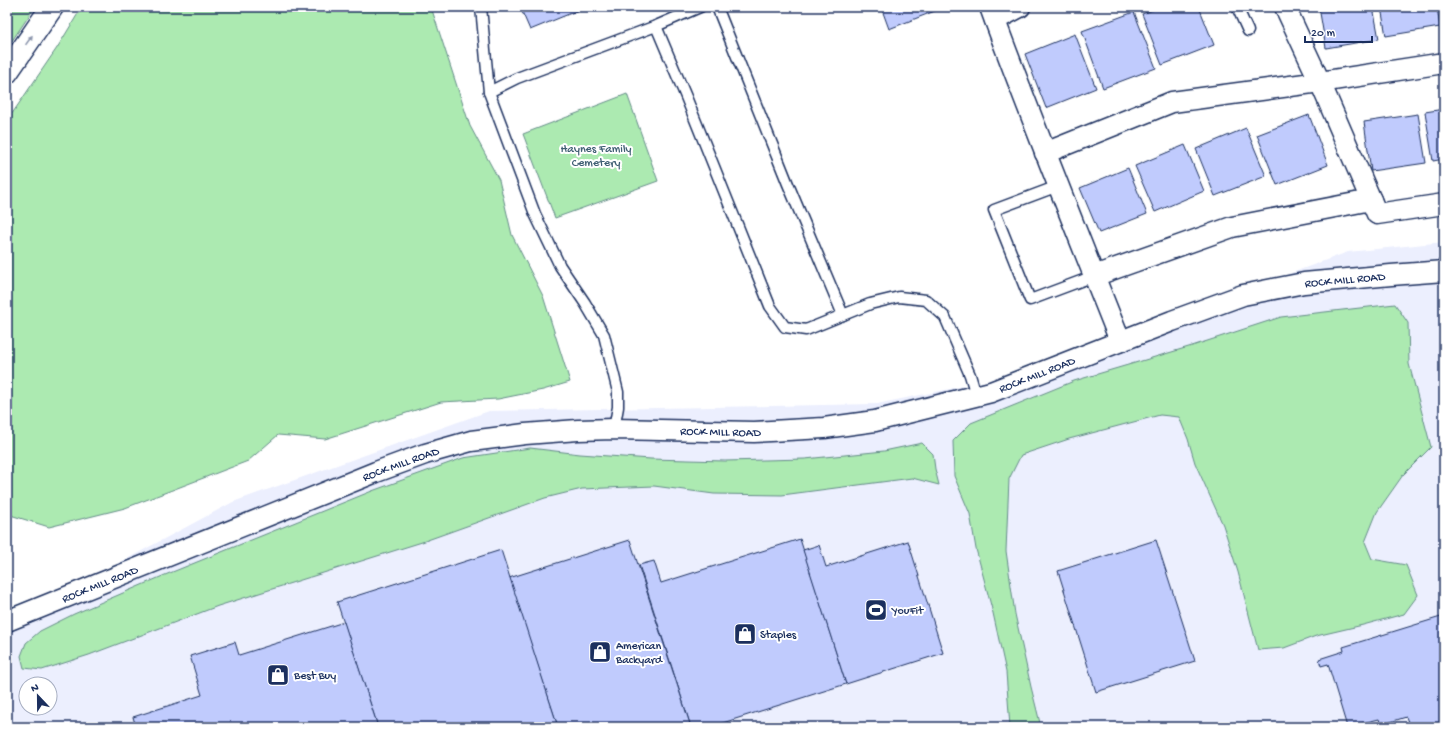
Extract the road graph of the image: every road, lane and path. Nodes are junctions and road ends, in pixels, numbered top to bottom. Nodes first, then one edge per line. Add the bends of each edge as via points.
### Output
1 (52, 7) edge
2 (481, 7) edge
3 (700, 7) edge
4 (717, 7) edge
5 (1020, 7) edge
6 (1237, 7) edge
7 (1285, 7) edge
8 (993, 14) edge
9 (656, 26) junction
10 (1248, 31) dead end
11 (1444, 63) edge
12 (7, 72) edge
13 (1320, 82) junction
14 (489, 92) junction
15 (1045, 153) junction
16 (1058, 186) junction
17 (1371, 200) junction
18 (1444, 204) edge
19 (1444, 271) edge
20 (1094, 276) junction
21 (843, 315) junction
22 (1120, 341) junction
23 (976, 395) junction
24 (614, 429) junction
25 (7, 621) edge

12 -> 1 highway
2 - 14 lane
3 - 9 lane
4 - 21 lane
5 - 8 street
6 - 10 lane
7 - 13 street
8 - 15 street
9 - 14 lane via 517,78
9 - 21 lane via 770,306 784,327 806,330
11 - 13 street
13 - 15 street via 1172,102
13 - 17 street
14 - 24 lane via 535,214 560,266 604,335 618,392
15 - 16 street
16 - 20 street
16 - 20 lane via 994,210 1030,300
17 - 18 street via 1377,214
17 - 20 street via 1232,227
19 - 22 street, ROCK MILL ROAD via 1304,283 1243,296
20 - 22 street
21 - 23 lane via 870,304 899,297 926,300 945,317
22 - 23 street, ROCK MILL ROAD via 991,392
23 - 24 street, ROCK MILL ROAD via 875,421 824,428 754,432
24 - 25 street, ROCK MILL ROAD via 517,435 471,441 425,454

